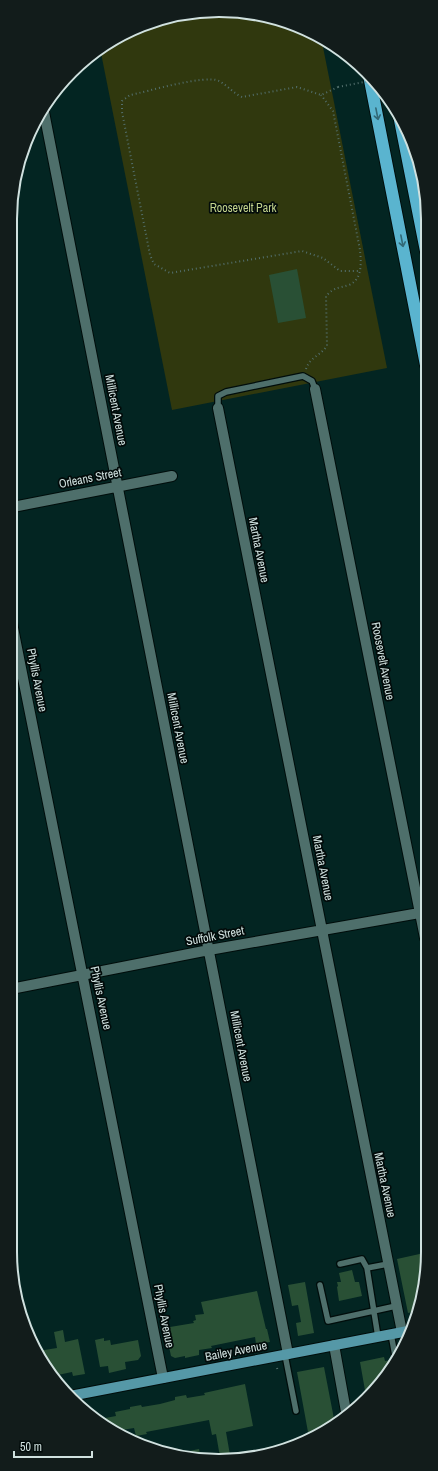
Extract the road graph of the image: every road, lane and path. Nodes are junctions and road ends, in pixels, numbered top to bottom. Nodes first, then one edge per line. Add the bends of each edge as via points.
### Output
1 (367, 82) edge
2 (371, 86) edge
3 (321, 95) junction
4 (46, 115) edge
5 (403, 137) edge
6 (421, 226) edge
7 (360, 271) junction
8 (421, 340) edge
9 (303, 376) junction
10 (315, 389) joint
11 (218, 408) joint
12 (172, 476) dead end
13 (118, 486) junction
14 (17, 506) edge
15 (17, 648) edge
16 (421, 907) edge
17 (421, 912) edge
18 (322, 929) junction
19 (209, 950) junction
20 (82, 974) junction
21 (17, 988) edge
22 (340, 1264) dead end
23 (388, 1264) junction
24 (367, 1268) junction
25 (320, 1285) dead end
26 (396, 1306) junction
27 (374, 1311) junction
28 (405, 1332) edge
29 (391, 1334) junction
30 (378, 1337) junction
31 (334, 1345) junction
32 (394, 1352) edge
33 (287, 1354) junction
34 (163, 1378) junction
35 (76, 1395) edge
36 (346, 1409) edge
37 (296, 1411) dead end

1 - 3 path, bridge via 338,87
2 -> 8 highway
3 - 7 path via 333,111 360,250
3 - 7 path via 297,87 242,97 218,80 204,79 122,100 122,112 150,255 154,264 170,273 302,251 323,258 340,270
4 - 13 street, Millicent Avenue
5 - 6 highway
7 - 9 path via 352,283 332,290 326,296 327,346 308,362
9 - 10 lane via 312,380
9 - 11 lane via 226,392 218,396
10 - 16 street, Roosevelt Avenue
11 - 18 street, Martha Avenue
12 - 13 street, Orleans Street
13 - 14 street, Orleans Street
13 - 19 street, Millicent Avenue
15 - 20 street, Phyllis Avenue
17 - 18 street, Suffolk Street
18 - 19 street, Suffolk Street
18 - 23 street, Martha Avenue
19 - 20 street, Suffolk Street
19 - 33 street, Millicent Avenue
20 - 21 street, Suffolk Street
20 - 34 street, Phyllis Avenue
22 - 24 lane via 362,1259
23 - 24 lane
23 - 26 street, Martha Avenue
24 - 27 lane
25 - 27 lane via 328,1321
26 - 27 lane
26 - 28 street, Martha Avenue
27 - 30 lane
28 - 29 main road, Bailey Avenue
29 - 30 main road, Bailey Avenue
29 - 32 lane
30 - 31 main road, Bailey Avenue
31 - 33 main road, Bailey Avenue
31 - 36 street
33 - 34 main road, Bailey Avenue
33 - 37 lane
34 - 35 main road, Bailey Avenue

